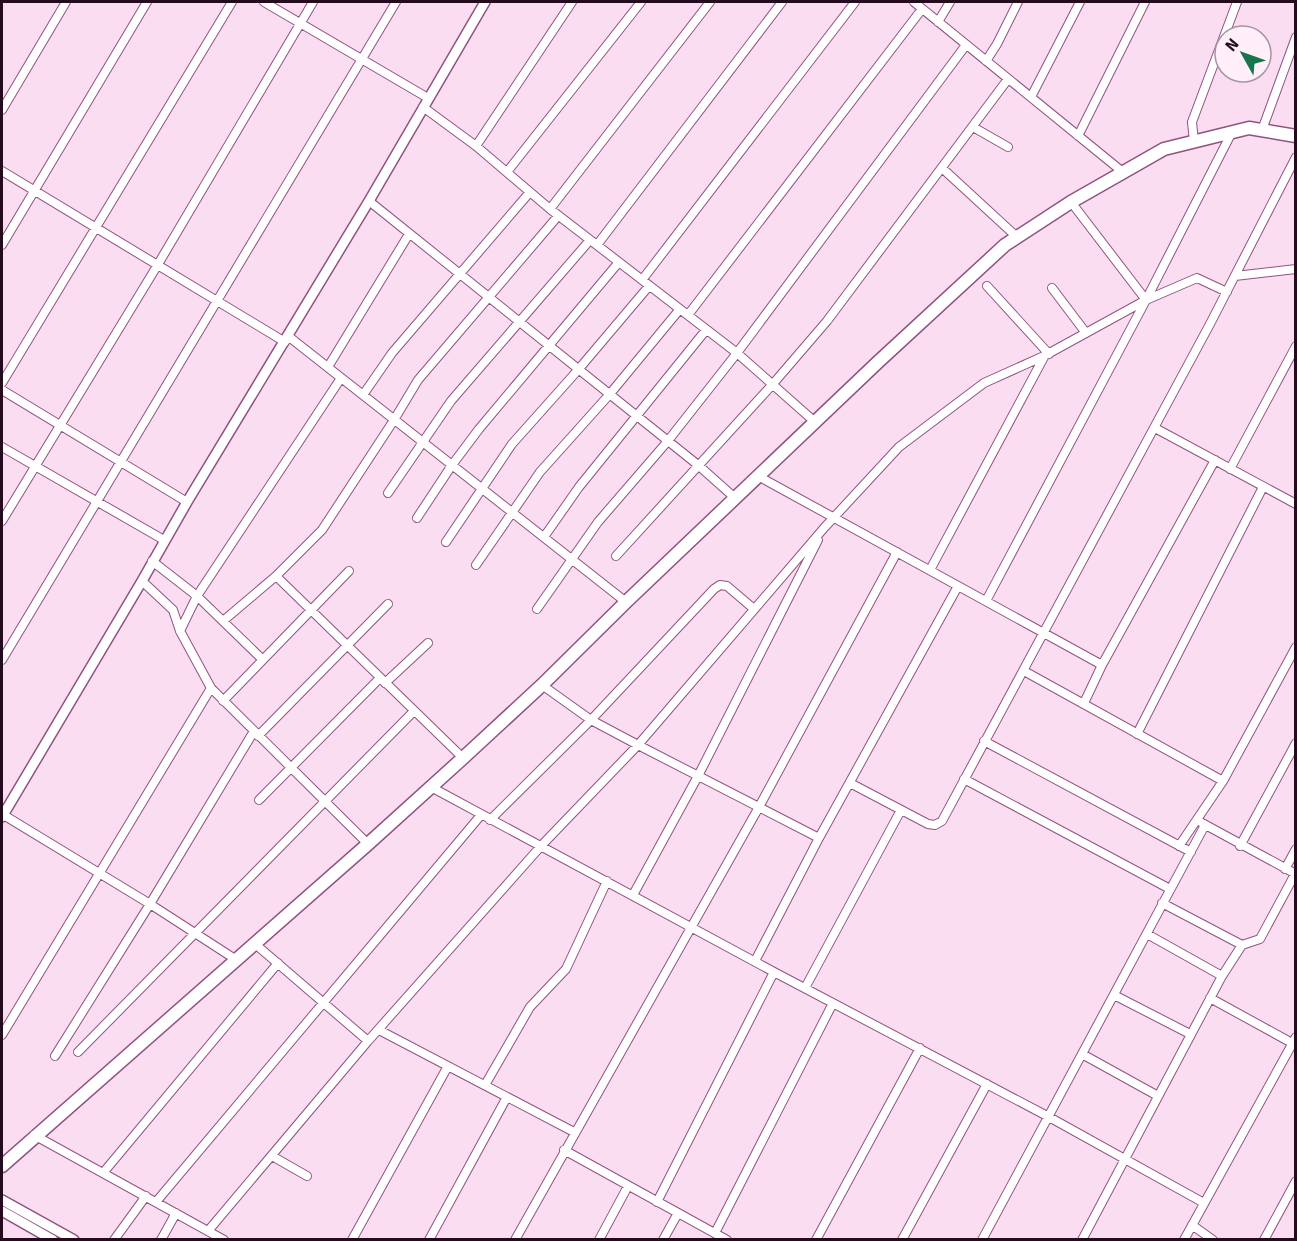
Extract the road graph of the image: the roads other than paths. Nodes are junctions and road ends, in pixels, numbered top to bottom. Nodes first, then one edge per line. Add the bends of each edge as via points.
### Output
1 (66, 2) edge
2 (147, 2) edge
3 (232, 2) edge
4 (264, 2) edge
5 (314, 2) edge
6 (396, 2) edge
7 (485, 2) edge
8 (572, 2) edge
9 (641, 2) edge
10 (710, 2) edge
11 (782, 2) edge
12 (855, 2) edge
13 (914, 2) edge
14 (950, 2) edge
15 (1018, 2) edge
16 (1080, 2) edge
17 (1145, 2) edge
18 (1237, 2) edge
19 (922, 9) junction
20 (938, 22) junction
21 (300, 24) junction
22 (1296, 37) edge
23 (966, 45) junction
24 (362, 58) junction
25 (986, 61) junction
26 (1008, 79) junction
27 (1031, 97) junction
28 (428, 98) junction
29 (423, 107) junction
30 (2, 110) edge
31 (973, 127) junction
32 (1262, 130) junction
33 (1232, 132) junction
34 (1078, 136) junction
35 (1296, 136) edge
36 (1194, 142) junction
37 (476, 146) junction
38 (1008, 147) dead end
39 (1296, 157) edge
40 (942, 168) junction
41 (2, 171) edge
42 (507, 172) junction
43 (1124, 173) junction
44 (35, 192) junction
45 (530, 192) junction
46 (369, 201) junction
47 (1071, 202) junction
48 (550, 209) junction
49 (558, 216) junction
50 (94, 227) junction
51 (410, 234) junction
52 (1017, 237) junction
53 (593, 243) junction
54 (2, 245) edge
55 (619, 262) junction
56 (157, 266) junction
57 (1296, 269) edge
58 (459, 274) junction
59 (1235, 276) junction
60 (642, 280) junction
61 (649, 286) junction
62 (987, 286) dead end
63 (1052, 288) dead end
64 (1227, 292) junction
65 (488, 297) junction
66 (1146, 300) junction
67 (217, 301) junction
68 (680, 309) junction
69 (688, 315) junction
70 (519, 322) junction
71 (706, 330) junction
72 (1086, 333) junction
73 (286, 339) junction
74 (548, 346) junction
75 (1296, 346) edge
76 (737, 353) junction
77 (1047, 355) junction
78 (328, 367) junction
79 (578, 370) junction
80 (340, 378) junction
81 (2, 382) edge
82 (772, 385) junction
83 (2, 390) edge
84 (363, 395) junction
85 (609, 395) junction
86 (636, 417) junction
87 (394, 420) junction
88 (815, 422) junction
89 (59, 425) junction
90 (1155, 428) junction
91 (422, 441) junction
92 (667, 442) junction
93 (2, 447) edge
94 (1215, 460) junction
95 (120, 462) junction
96 (452, 465) junction
97 (698, 465) junction
98 (34, 466) junction
99 (1230, 469) junction
100 (758, 476) junction
101 (1263, 487) junction
102 (482, 489) junction
103 (388, 493) dead end
104 (735, 498) junction
105 (1294, 500) edge
106 (97, 502) junction
107 (187, 502) junction
108 (513, 513) junction
109 (833, 517) junction
110 (417, 518) dead end
111 (2, 521) edge
112 (824, 528) junction
113 (544, 537) junction
114 (164, 540) junction
115 (446, 542) dead end
116 (897, 552) junction
117 (616, 556) dead end
118 (571, 559) junction
119 (152, 561) junction
120 (476, 565) dead end
121 (930, 570) junction
122 (349, 571) dead end
123 (276, 576) junction
124 (142, 581) junction
125 (958, 586) junction
126 (197, 596) junction
127 (986, 601) junction
128 (626, 602) junction
129 (388, 603) dead end
130 (537, 609) dead end
131 (754, 609) junction
132 (312, 611) junction
133 (223, 621) junction
134 (180, 631) junction
135 (1044, 633) junction
136 (428, 643) dead end
137 (347, 646) junction
138 (1296, 647) edge
139 (262, 659) junction
140 (2, 660) edge
141 (1102, 665) junction
142 (1024, 671) junction
143 (382, 680) junction
144 (542, 685) junction
145 (211, 688) junction
146 (223, 701) junction
147 (1084, 703) junction
148 (414, 711) junction
149 (591, 720) junction
150 (256, 733) junction
151 (1137, 734) junction
152 (984, 741) junction
153 (1296, 743) edge
154 (638, 745) junction
155 (463, 758) junction
156 (290, 768) junction
157 (698, 776) junction
158 (964, 779) junction
159 (1223, 781) junction
160 (850, 783) junction
161 (431, 787) junction
162 (259, 800) dead end
163 (325, 802) junction
164 (759, 807) junction
165 (901, 810) junction
166 (2, 815) edge
167 (481, 815) junction
168 (490, 820) junction
169 (1201, 823) junction
170 (819, 838) junction
171 (368, 844) junction
172 (541, 846) junction
173 (1179, 846) junction
174 (1240, 846) junction
175 (1296, 849) edge
176 (1191, 852) junction
177 (1285, 869) junction
178 (99, 874) junction
179 (1295, 874) edge
180 (607, 881) junction
181 (1170, 889) junction
182 (633, 895) junction
183 (1162, 903) junction
184 (150, 904) junction
185 (691, 926) junction
186 (195, 933) junction
187 (1147, 934) junction
188 (254, 943) junction
189 (1242, 945) junction
190 (235, 959) junction
191 (754, 961) junction
192 (278, 963) junction
193 (774, 972) junction
194 (1222, 975) junction
195 (805, 988) junction
196 (1114, 994) junction
197 (1210, 998) junction
198 (324, 1003) junction
199 (833, 1003) junction
200 (379, 1030) junction
201 (1190, 1034) junction
202 (2, 1035) edge
203 (1294, 1039) edge
204 (369, 1041) junction
205 (920, 1048) junction
206 (78, 1052) dead end
207 (1082, 1054) junction
208 (55, 1056) dead end
209 (448, 1066) junction
210 (987, 1084) junction
211 (485, 1085) junction
212 (1158, 1096) junction
213 (507, 1097) junction
214 (1049, 1117) junction
215 (574, 1132) junction
216 (34, 1135) junction
217 (564, 1150) junction
218 (272, 1156) junction
219 (1126, 1158) junction
220 (2, 1166) edge
221 (103, 1173) junction
222 (308, 1176) dead end
223 (1296, 1181) edge
224 (628, 1186) junction
225 (146, 1196) junction
226 (2, 1200) edge
227 (156, 1202) junction
228 (657, 1202) junction
229 (1204, 1203) junction
230 (2, 1211) edge
231 (176, 1213) junction
232 (678, 1213) junction
233 (1192, 1225) junction
234 (208, 1231) junction
235 (715, 1233) junction
236 (46, 1238) edge
237 (74, 1239) edge
238 (114, 1239) edge
239 (161, 1239) edge
240 (224, 1239) edge
241 (352, 1239) edge
242 (429, 1239) edge
243 (515, 1239) edge
244 (599, 1239) edge
245 (663, 1239) edge
246 (727, 1239) edge
247 (816, 1239) edge
248 (902, 1239) edge
249 (982, 1239) edge
250 (1082, 1239) edge
251 (1184, 1239) edge
252 (1213, 1239) edge
253 (1264, 1239) edge

1 - 30 street
2 - 44 street
3 - 50 street
4 - 21 street
5 - 21 street
6 - 24 street
7 - 28 street
8 - 37 street
9 - 42 street
10 - 48 street
11 - 53 street
12 - 60 street
13 - 19 street
14 - 20 street
15 - 25 street
16 - 27 street
17 - 34 street
18 - 36 street via 1192,122
19 - 20 street
19 - 69 street
20 - 23 street
21 - 24 street
21 - 56 street
22 - 32 street
23 - 25 street
23 - 76 street
24 - 28 street
24 - 67 street
25 - 26 street
26 - 27 street
26 - 31 street
27 - 34 street
28 - 29 street
29 - 37 street
29 - 46 street
31 - 38 street
31 - 40 street
32 - 33 main road
32 - 35 main road
33 - 36 main road
33 - 66 street
34 - 43 street
36 - 43 main road via 1164,149
37 - 42 street
39 - 59 street
40 - 52 street
40 - 82 street via 827,321
41 - 44 street
42 - 45 street
43 - 47 main road
44 - 50 street
44 - 54 street
45 - 48 street
45 - 58 street
46 - 51 street
46 - 73 street
47 - 52 main road
47 - 66 street
48 - 49 street
49 - 53 street
49 - 65 street
50 - 56 street
50 - 81 street
51 - 58 street
51 - 78 street
52 - 88 main road
53 - 55 street
53 - 70 street
55 - 60 street
55 - 74 street
56 - 67 street
56 - 89 street
57 - 59 street
58 - 65 street
58 - 84 street via 392,353
59 - 64 street
60 - 61 street
61 - 68 street
61 - 79 street
62 - 77 street
63 - 72 street
64 - 66 street via 1197,278
64 - 90 street
65 - 70 street
65 - 87 street via 418,380
66 - 72 street
66 - 127 street
67 - 73 street
67 - 95 street
68 - 69 street
68 - 85 street
69 - 71 street
70 - 74 street
70 - 91 street
71 - 76 street
71 - 86 street
72 - 77 street
73 - 78 street
73 - 107 street
74 - 79 street
74 - 96 street
75 - 99 street
76 - 82 street
76 - 92 street
77 - 109 street via 984,383 899,447
77 - 121 street
78 - 80 street
79 - 85 street
79 - 102 street via 512,444
80 - 84 street
80 - 126 street
82 - 88 street
82 - 97 street
83 - 89 street
84 - 87 street
85 - 86 street
85 - 108 street via 540,472
86 - 92 street
86 - 113 street
87 - 91 street
87 - 123 street via 322,530
88 - 100 main road
89 - 95 street
89 - 98 street
90 - 94 street
90 - 135 street
91 - 96 street
91 - 103 street
92 - 97 street
92 - 118 street
93 - 98 street
94 - 99 street
94 - 141 street
95 - 106 street
95 - 107 street
96 - 102 street
96 - 110 street
97 - 104 street
97 - 117 street
98 - 106 street
98 - 111 street
99 - 101 street
100 - 104 main road
100 - 109 street
101 - 105 street
101 - 151 street
102 - 108 street
102 - 115 street
104 - 128 main road
106 - 114 street
106 - 140 street
107 - 114 street
108 - 113 street
108 - 120 street
109 - 112 street
109 - 116 street
112 - 131 street
112 - 157 street
113 - 118 street
114 - 119 street
116 - 121 street
116 - 164 street
118 - 128 street
118 - 130 street
119 - 124 street
119 - 126 street
121 - 125 street
122 - 132 street
123 - 132 street
123 - 133 street
124 - 134 street via 173,610
124 - 166 street
125 - 127 street
125 - 160 street
126 - 133 street
126 - 134 street
127 - 135 street
128 - 144 main road
129 - 137 street
131 - 149 street via 727,586 714,589
131 - 154 street
132 - 137 street
132 - 139 street
133 - 139 street
134 - 145 street
135 - 141 street
135 - 142 street
136 - 143 street
137 - 143 street
137 - 150 street
138 - 159 street
139 - 146 street
141 - 147 street
142 - 147 street
142 - 152 street
143 - 148 street
143 - 156 street
144 - 149 street
144 - 155 main road
145 - 146 street
145 - 178 street
146 - 150 street
147 - 151 street
148 - 155 street
148 - 163 street
149 - 154 street
149 - 168 street
150 - 156 street
150 - 184 street
151 - 159 street
152 - 158 street
152 - 173 street
153 - 174 street
154 - 157 street
154 - 172 street
155 - 161 main road
156 - 162 street
156 - 163 street
157 - 164 street
157 - 182 street
158 - 165 street via 942,820 935,825
158 - 181 street
159 - 169 street
160 - 165 street
160 - 170 street
161 - 167 street
161 - 171 main road
163 - 171 street
163 - 186 street
164 - 170 street
164 - 185 street
165 - 195 street
166 - 178 street
167 - 168 street
167 - 198 street
168 - 172 street
169 - 173 street
169 - 174 street
169 - 176 street
170 - 191 street
171 - 188 main road
172 - 180 street
172 - 200 street
173 - 176 street
174 - 177 street
175 - 177 street
176 - 181 street
177 - 179 street
178 - 184 street
178 - 202 street
179 - 189 street via 1260,939
180 - 182 street
180 - 211 street via 566,969 530,1007
181 - 183 street
182 - 185 street
183 - 187 street
183 - 189 street
184 - 186 street
184 - 208 street
185 - 191 street
185 - 215 street
186 - 190 street
186 - 206 street
187 - 194 street
187 - 196 street
188 - 190 main road
188 - 192 street
189 - 194 street
190 - 216 main road
191 - 193 street
192 - 198 street
192 - 221 street
193 - 195 street
193 - 228 street
194 - 197 street
195 - 199 street
196 - 201 street
196 - 207 street
197 - 201 street
197 - 203 street
198 - 204 street
198 - 227 street
199 - 205 street
199 - 235 street
200 - 204 street
200 - 209 street
201 - 212 street
203 - 229 street
204 - 218 street
205 - 210 street
205 - 247 street
207 - 212 street
207 - 214 street
209 - 211 street
209 - 241 street
210 - 214 street
210 - 248 street
211 - 213 street
212 - 219 street
213 - 215 street
213 - 242 street
214 - 219 street
214 - 249 street
215 - 217 street
216 - 220 main road
216 - 221 street
217 - 224 street
217 - 243 street
218 - 222 street
218 - 234 street
219 - 229 street
219 - 250 street
221 - 225 street
223 - 253 street
224 - 228 street
224 - 244 street
225 - 227 street
225 - 238 street
226 - 237 street
227 - 231 street
228 - 232 street
229 - 233 street
230 - 236 street
231 - 234 street
231 - 239 street
232 - 235 street
232 - 245 street
233 - 251 street
233 - 252 street
234 - 240 street
235 - 246 street

